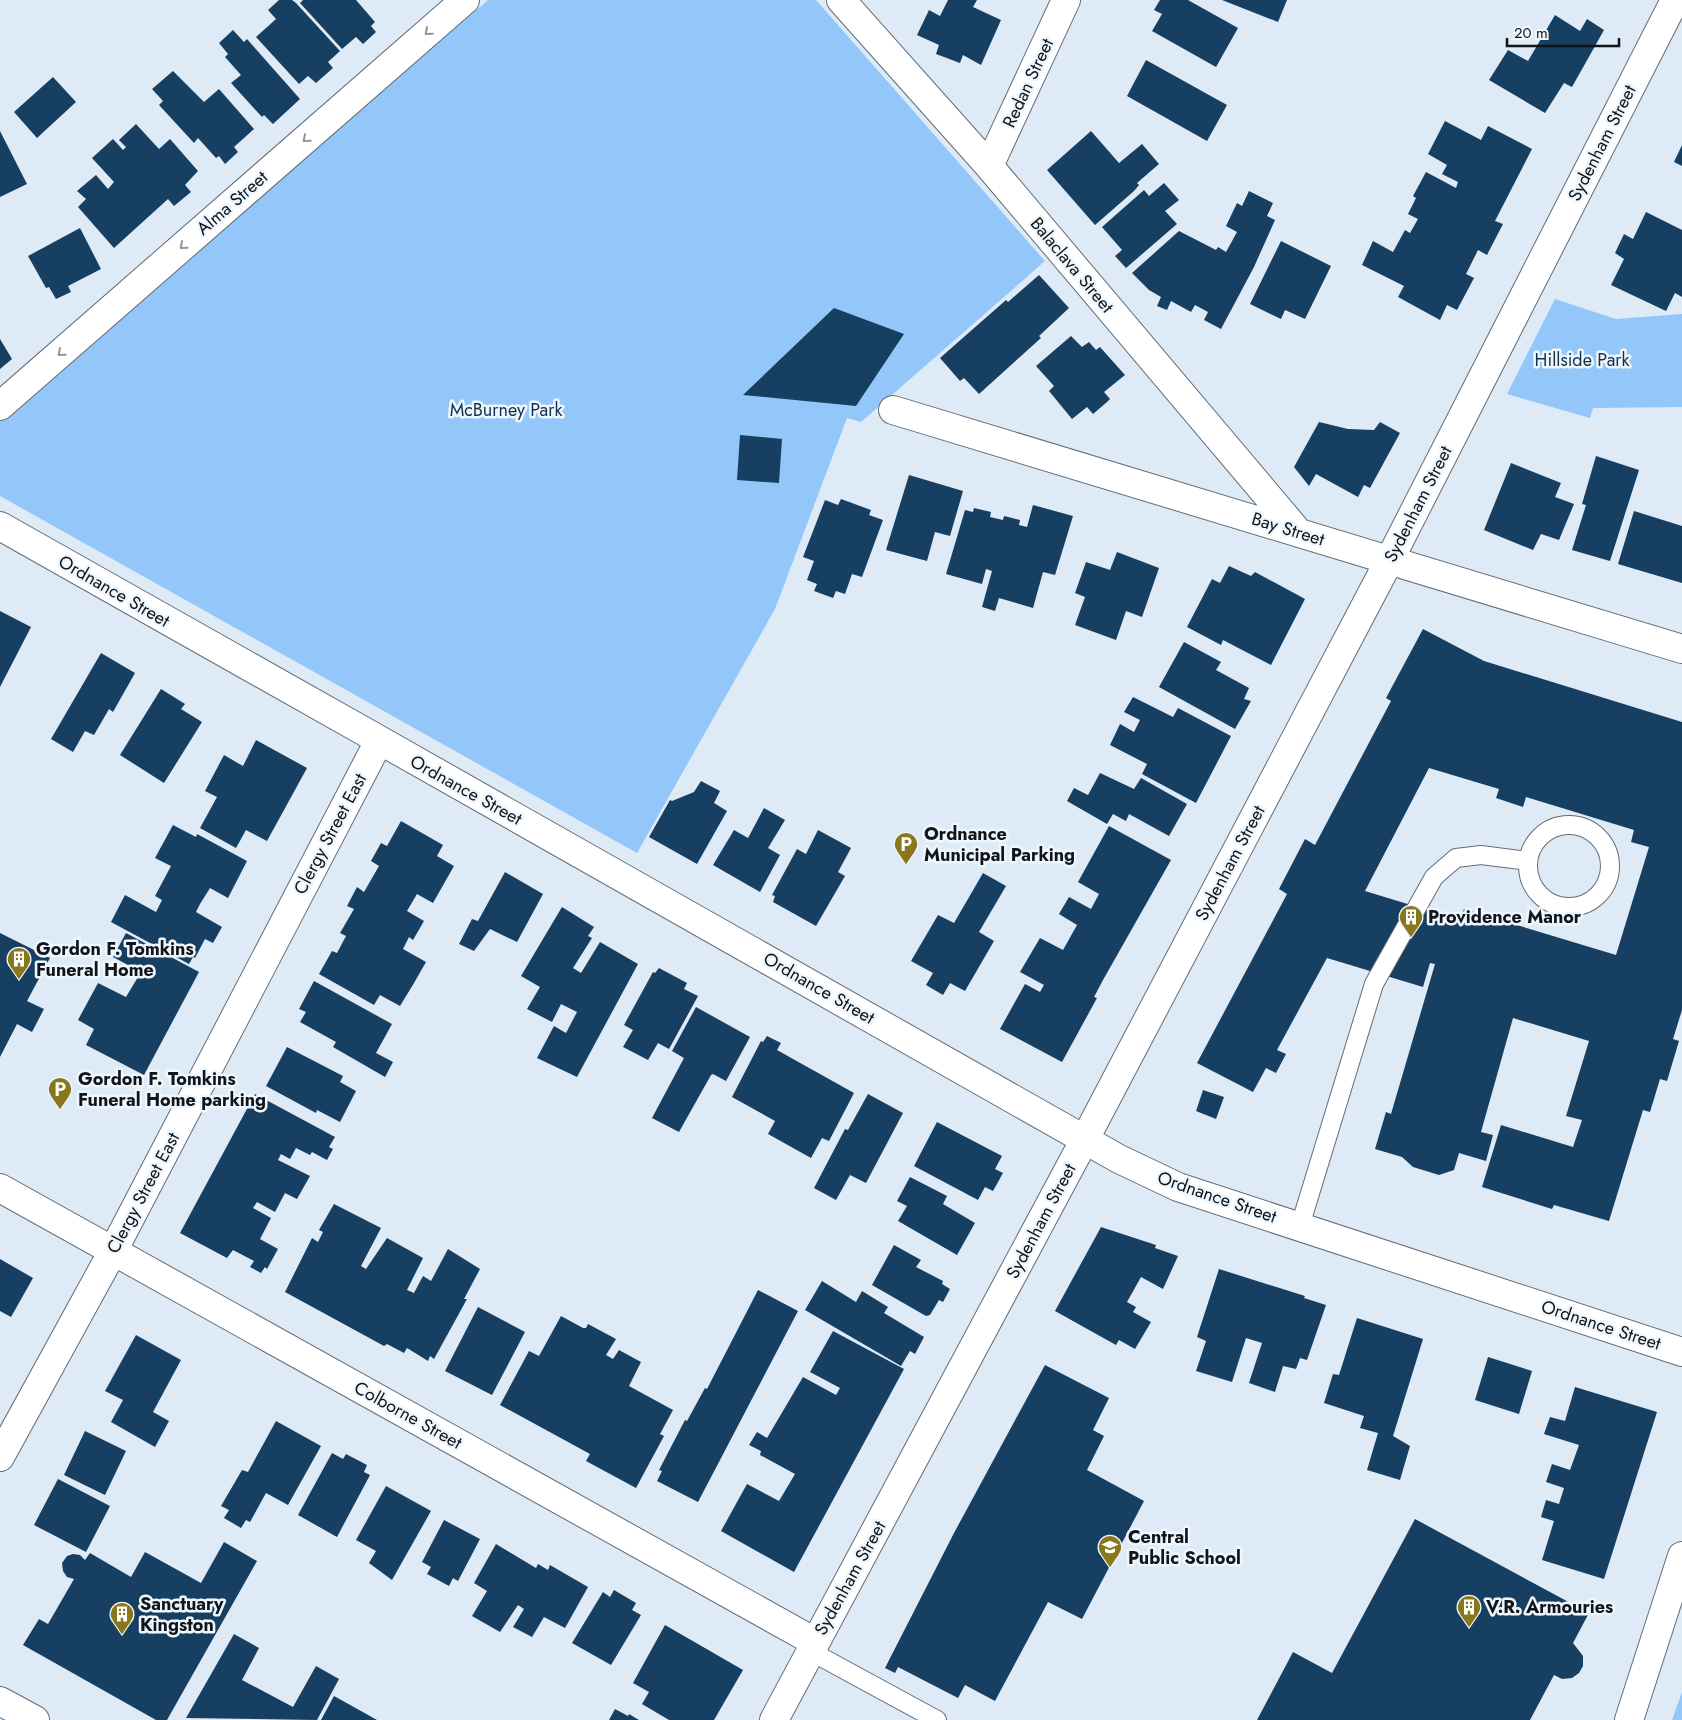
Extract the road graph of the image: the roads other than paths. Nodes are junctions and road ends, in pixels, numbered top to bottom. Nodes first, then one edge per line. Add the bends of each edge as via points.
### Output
1 (465, 0) edge
2 (841, 0) edge
3 (1066, 0) edge
4 (1674, 0) edge
5 (989, 166) junction
6 (0, 406) edge
7 (893, 410) dead end
8 (0, 526) edge
9 (1299, 533) junction
10 (1390, 559) junction
11 (1682, 649) edge
12 (379, 741) junction
13 (1528, 861) junction
14 (1085, 1139) junction
15 (0, 1188) edge
16 (1300, 1226) junction
17 (113, 1251) junction
18 (1682, 1352) edge
19 (0, 1457) edge
20 (1682, 1556) edge
21 (812, 1647) junction
22 (0, 1701) edge
23 (34, 1720) edge
24 (774, 1720) edge
25 (937, 1720) edge
26 (1629, 1720) edge

1 -> 6 street, Alma Street
2 - 5 street, Balaclava Street
3 - 5 street, Redan Street
4 - 10 street, Sydenham Street
5 - 9 street, Balaclava Street
7 - 9 street, Bay Street
8 - 12 street, Ordnance Street
9 - 10 street, Bay Street
10 - 11 street, Bay Street
10 - 14 street, Sydenham Street
12 - 14 street, Ordnance Street via 631,880
12 - 17 street, Clergy Street East
13 - 13 lane via 1539,837 1549,830 1577,826 1600,840 1610,866 1601,892 1578,906 1565,906 1541,896 1533,886
13 - 16 lane via 1482,855 1456,858 1434,878 1374,984
14 - 16 street, Ordnance Street via 1178,1187
14 - 21 street, Sydenham Street
15 - 17 street, Colborne Street
16 - 18 street, Ordnance Street
17 - 19 street, Clergy Street East
17 - 21 street, Colborne Street
20 - 26 street
21 - 24 street, Sydenham Street
21 - 25 lane
22 - 23 street

